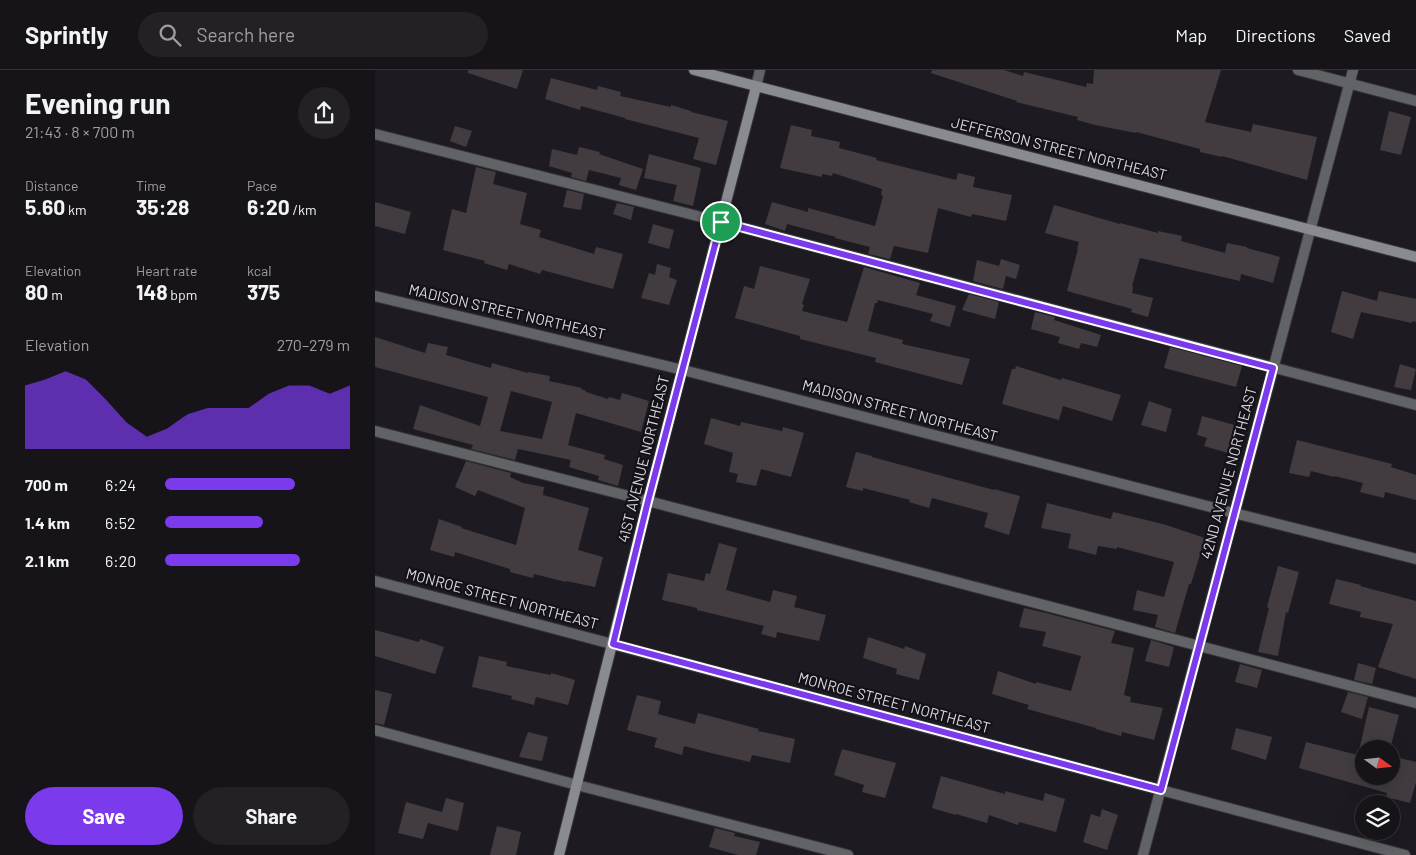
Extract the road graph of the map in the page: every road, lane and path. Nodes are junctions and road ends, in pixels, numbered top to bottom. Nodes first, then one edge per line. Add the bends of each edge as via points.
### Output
1 (694, 70) edge
2 (760, 70) edge
3 (1298, 70) edge
4 (1353, 70) edge
5 (1349, 83) junction
6 (756, 86) junction
7 (1416, 101) edge
8 (375, 134) edge
9 (721, 222) junction
10 (1310, 230) junction
11 (1416, 257) edge
12 (375, 296) edge
13 (1273, 368) junction
14 (683, 370) junction
15 (1416, 405) edge
16 (375, 431) edge
17 (648, 501) junction
18 (1234, 513) junction
19 (1416, 559) edge
20 (375, 581) edge
21 (613, 644) junction
22 (1199, 645) junction
23 (1416, 703) edge
24 (375, 730) edge
25 (577, 785) junction
26 (1161, 790) junction
27 (559, 855) edge
28 (848, 855) edge
29 (1143, 855) edge
30 (1405, 855) edge

1 - 6 street, JEFFERSON STREET NORTHEAST
2 - 6 street, 41ST AVENUE NORTHEAST
3 - 5 street
4 - 5 street, 42ND AVENUE NORTHEAST
5 - 7 street
5 - 10 street, 42ND AVENUE NORTHEAST
6 - 9 street, 41ST AVENUE NORTHEAST
6 - 10 street, JEFFERSON STREET NORTHEAST
8 - 9 street
9 - 13 street
9 - 14 street, 41ST AVENUE NORTHEAST
10 - 11 street, JEFFERSON STREET NORTHEAST
10 - 13 street, 42ND AVENUE NORTHEAST
12 - 14 street, MADISON STREET NORTHEAST
13 - 15 street
13 - 18 street, 42ND AVENUE NORTHEAST
14 - 17 street, 41ST AVENUE NORTHEAST
14 - 18 street, MADISON STREET NORTHEAST
16 - 17 street
17 - 21 street, 41ST AVENUE NORTHEAST
17 - 22 street
18 - 19 street, MADISON STREET NORTHEAST
18 - 22 street, 42ND AVENUE NORTHEAST
20 - 21 street, MONROE STREET NORTHEAST
21 - 25 street, 41ST AVENUE NORTHEAST
21 - 26 street, MONROE STREET NORTHEAST
22 - 23 street
22 - 26 street, 42ND AVENUE NORTHEAST
24 - 25 street
25 - 27 street, 41ST AVENUE NORTHEAST
25 - 28 street
26 - 29 street, 42ND AVENUE NORTHEAST
26 - 30 street, MONROE STREET NORTHEAST

